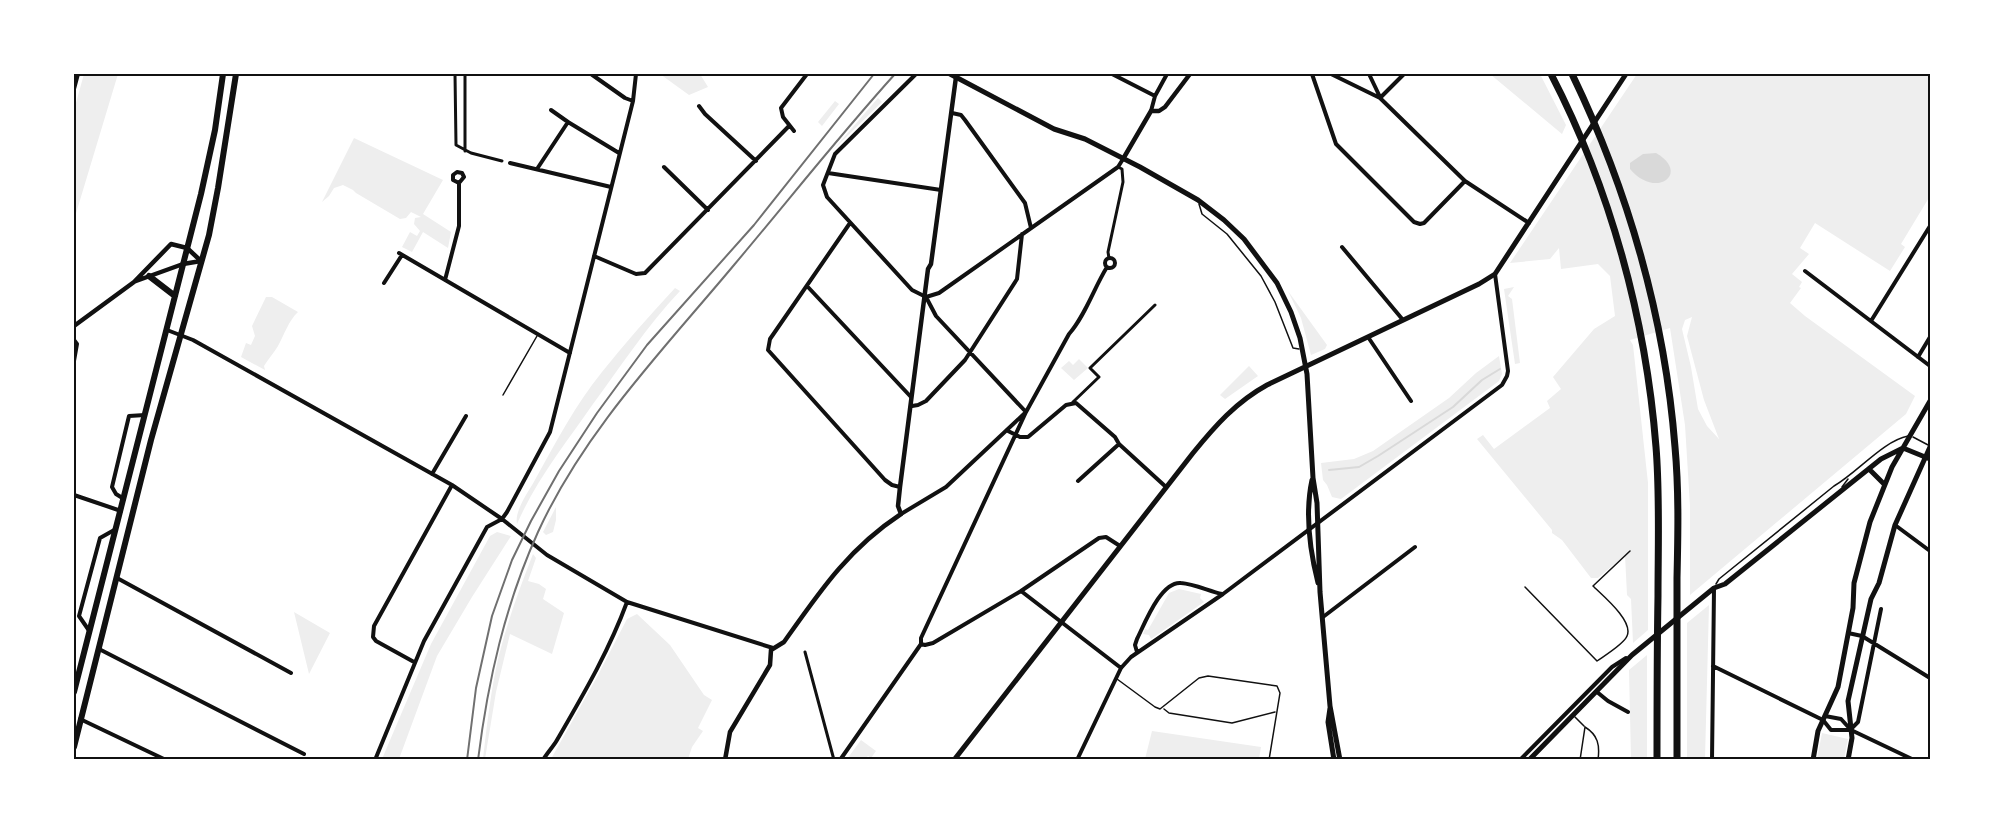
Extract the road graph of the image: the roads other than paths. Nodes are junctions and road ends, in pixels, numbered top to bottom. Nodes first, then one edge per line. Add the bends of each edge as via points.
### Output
1 (78, 74) edge
2 (223, 74) edge
3 (236, 74) edge
4 (455, 74) edge
5 (465, 74) edge
6 (591, 74) edge
7 (636, 74) edge
8 (807, 74) edge
9 (916, 74) edge
10 (950, 74) edge
11 (1112, 74) edge
12 (1167, 74) edge
13 (1190, 74) edge
14 (1312, 74) edge
15 (1331, 74) edge
16 (1369, 74) edge
17 (1404, 74) edge
18 (1551, 74) edge
19 (1572, 74) edge
20 (1626, 74) edge
21 (957, 75) edge
22 (74, 89) edge
23 (1155, 96) junction
24 (1380, 98) junction
25 (633, 101) junction
26 (699, 106) dead end
27 (551, 110) dead end
28 (1151, 111) junction
29 (952, 113) junction
30 (568, 122) junction
31 (789, 126) junction
32 (794, 131) dead end
33 (465, 151) junction
34 (619, 153) junction
35 (1124, 159) junction
36 (502, 161) dead end
37 (756, 161) junction
38 (510, 163) dead end
39 (664, 167) dead end
40 (1118, 167) junction
41 (537, 169) junction
42 (828, 173) junction
43 (1465, 181) junction
44 (459, 183) dead end
45 (611, 186) junction
46 (941, 190) junction
47 (1198, 201) junction
48 (708, 210) junction
49 (1529, 222) junction
50 (850, 223) junction
51 (1930, 226) edge
52 (1031, 228) junction
53 (1022, 234) junction
54 (1342, 247) dead end
55 (187, 248) junction
56 (594, 256) junction
57 (1109, 258) junction
58 (201, 261) junction
59 (183, 264) junction
60 (1107, 267) junction
61 (1805, 271) dead end
62 (1495, 274) junction
63 (149, 276) junction
64 (446, 280) junction
65 (134, 282) junction
66 (384, 283) dead end
67 (807, 286) junction
68 (175, 296) junction
69 (926, 297) junction
70 (1155, 305) dead end
71 (1403, 320) junction
72 (1871, 321) junction
73 (74, 326) edge
74 (167, 330) junction
75 (181, 334) junction
76 (538, 335) junction
77 (1368, 336) junction
78 (1930, 337) edge
79 (74, 340) edge
80 (1303, 349) junction
81 (570, 353) junction
82 (970, 353) junction
83 (1918, 357) junction
84 (74, 361) edge
85 (1930, 366) edge
86 (503, 395) dead end
87 (912, 398) junction
88 (1411, 401) dead end
89 (1930, 401) edge
90 (1073, 402) junction
91 (912, 406) junction
92 (1026, 412) junction
93 (145, 415) junction
94 (466, 416) dead end
95 (1007, 430) junction
96 (1017, 434) junction
97 (1910, 436) junction
98 (1119, 444) junction
99 (1930, 446) edge
100 (1903, 448) junction
101 (1928, 458) edge
102 (1869, 468) junction
103 (432, 474) junction
104 (1850, 476) junction
105 (1312, 478) junction
106 (1078, 481) dead end
107 (1884, 484) junction
108 (452, 485) junction
109 (900, 487) junction
110 (1166, 487) junction
111 (74, 495) edge
112 (1836, 495) junction
113 (124, 499) junction
114 (121, 511) junction
115 (901, 514) junction
116 (502, 519) junction
117 (1318, 522) junction
118 (1895, 525) junction
119 (1310, 528) junction
120 (116, 529) junction
121 (1120, 546) junction
122 (1415, 547) dead end
123 (1630, 551) dead end
124 (1930, 551) edge
125 (116, 578) junction
126 (1525, 587) dead end
127 (1714, 588) junction
128 (1020, 591) junction
129 (1320, 591) junction
130 (1222, 594) junction
131 (627, 602) junction
132 (1881, 609) dead end
133 (1323, 617) junction
134 (1062, 623) junction
135 (90, 632) junction
136 (1848, 633) junction
137 (1862, 636) junction
138 (921, 644) junction
139 (1874, 644) junction
140 (773, 648) junction
141 (99, 649) junction
142 (805, 652) dead end
143 (1137, 652) junction
144 (1632, 655) junction
145 (414, 662) junction
146 (1713, 666) junction
147 (1121, 668) junction
148 (291, 673) dead end
149 (1116, 678) junction
150 (1930, 678) edge
151 (74, 692) edge
152 (1597, 692) junction
153 (1330, 706) junction
154 (1163, 708) junction
155 (1277, 711) junction
156 (1628, 712) dead end
157 (1573, 715) junction
158 (80, 718) junction
159 (1824, 718) junction
160 (1585, 727) junction
161 (1851, 730) junction
162 (74, 747) edge
163 (304, 754) dead end
164 (166, 759) edge
165 (375, 759) edge
166 (543, 759) edge
167 (725, 759) edge
168 (834, 759) edge
169 (840, 759) edge
170 (954, 759) edge
171 (1077, 759) edge
172 (1269, 759) edge
173 (1334, 759) edge
174 (1341, 759) edge
175 (1520, 759) edge
176 (1529, 759) edge
177 (1580, 759) edge
178 (1598, 759) edge
179 (1657, 759) edge
180 (1677, 759) edge
181 (1712, 759) edge
182 (1813, 759) edge
183 (1848, 759) edge
184 (1914, 759) edge

1 - 22 street
2 - 55 main road via 215,130
3 - 58 main road via 218,188
4 - 33 street via 456,144
5 - 33 street
6 - 25 street
7 - 25 street
8 - 31 street via 782,105 782,115
9 - 42 street via 835,154
10 - 21 main road
11 - 23 street
12 - 23 street
13 - 28 street via 1162,110
14 - 43 street via 1336,144 1414,222 1424,223
15 - 24 street
16 - 24 street
17 - 24 street
18 - 179 highway via 1608,214 1643,343 1658,482
19 - 180 highway via 1622,195 1659,327 1677,482
20 - 49 main road
21 - 29 street
21 - 35 main road via 1054,129 1085,139
23 - 28 street
24 - 43 street
25 - 34 street
26 - 37 street
27 - 30 street
28 - 35 street
29 - 46 street
29 - 52 street via 965,120 1025,203
30 - 34 street
30 - 41 street
31 - 32 street
31 - 37 street
33 - 36 street
34 - 45 street
35 - 40 street
35 - 47 main road
37 - 48 street
38 - 41 street
39 - 48 street
40 - 52 street
40 - 57 street via 1122,169 1122,182
41 - 45 street
42 - 46 street
42 - 50 street via 823,189
43 - 49 street
44 - 64 street via 459,226
45 - 56 street
46 - 69 street
47 - 80 main road via 1232,227 1269,270 1291,312
47 - 80 lane via 1202,214 1227,234 1259,273 1293,348
48 - 56 street via 645,273 636,274
49 - 62 main road
50 - 67 street
50 - 69 street via 912,290
51 - 72 street
52 - 53 street
53 - 69 street via 939,293
53 - 82 street via 1017,279
54 - 71 street
55 - 58 street
55 - 59 main road
55 - 65 street via 171,244
56 - 81 street
57 - 60 street via 1105,262
57 - 60 street via 1115,263
58 - 59 street
58 - 75 main road
59 - 63 street
59 - 68 main road
60 - 92 street
61 - 72 street
62 - 71 main road
62 - 117 street via 1508,371 1505,382
63 - 65 street
63 - 68 main road
64 - 66 street via 400,254
64 - 76 street
65 - 73 street
67 - 87 street
67 - 109 street via 770,339 768,350 885,480
68 - 74 main road
69 - 82 street via 936,316
69 - 87 street
70 - 90 street via 1090,368 1099,377
71 - 77 main road
72 - 83 street
74 - 75 street
74 - 93 main road
75 - 103 street
75 - 125 main road
76 - 81 street
76 - 86 lane
77 - 88 street
77 - 110 main road via 1253,392 1219,422
78 - 83 street
79 - 84 street
80 - 105 main road
81 - 116 street via 550,432
82 - 91 street via 926,401
82 - 92 street
83 - 85 street
87 - 91 street
89 - 97 main road
90 - 96 street via 1030,436
90 - 98 street
91 - 109 street
92 - 95 street
92 - 96 street
93 - 113 main road
93 - 113 street via 129,416 112,487
94 - 103 street
95 - 96 street
95 - 115 street via 946,487
96 - 138 street
97 - 99 lane
97 - 100 main road
97 - 104 lane via 1893,441
98 - 106 street
98 - 110 street
99 - 101 main road
100 - 101 main road
100 - 102 main road
100 - 107 main road
101 - 118 main road
102 - 107 main road
102 - 112 main road
103 - 108 street
104 - 112 lane
104 - 127 lane via 1724,575
105 - 117 main road
105 - 119 main road
107 - 136 main road via 1854,583
108 - 116 street
108 - 145 street via 374,626 376,641
109 - 115 street
110 - 121 main road
111 - 114 street
112 - 127 main road via 1725,584
113 - 114 main road
114 - 120 main road
115 - 140 street via 843,561 784,642
116 - 131 street via 539,550
116 - 145 street via 487,527
117 - 119 street
117 - 129 main road
118 - 124 street
118 - 137 main road
119 - 129 main road
119 - 130 street
120 - 135 main road
120 - 135 street via 100,538 79,616
121 - 128 street via 1106,537 1099,538
121 - 134 main road
122 - 133 street
123 - 126 lane via 1593,586 1621,615 1628,635 1597,661
125 - 141 main road
125 - 148 street
127 - 144 main road
127 - 146 street
128 - 134 street
128 - 138 street via 929,645
129 - 133 main road
130 - 143 street
130 - 143 street via 1180,583 1168,586 1137,639
131 - 140 street
131 - 166 street via 595,674
132 - 139 street
133 - 153 main road
134 - 147 street
134 - 170 main road
135 - 151 main road
136 - 137 street
136 - 159 main road via 1838,687
137 - 139 street
137 - 161 main road via 1848,700
138 - 169 street
139 - 150 street
139 - 161 street via 1858,722
140 - 167 street via 770,665 730,732
141 - 158 main road
141 - 163 street
142 - 168 street
143 - 147 street
144 - 152 main road
144 - 175 street via 1612,667
145 - 165 street
146 - 159 street
146 - 181 street
147 - 149 street
149 - 154 lane via 1155,707
149 - 171 street
152 - 156 street
152 - 157 main road
153 - 173 main road via 1328,722
153 - 174 main road
154 - 155 lane via 1169,713 1232,723
154 - 155 lane via 1199,678 1208,676 1277,686
155 - 172 lane
157 - 160 lane
157 - 176 main road
158 - 162 main road
158 - 164 street
159 - 161 street via 1841,719
159 - 161 street via 1831,730
159 - 182 main road
160 - 177 lane
160 - 178 lane via 1599,742
161 - 183 main road
161 - 184 street

